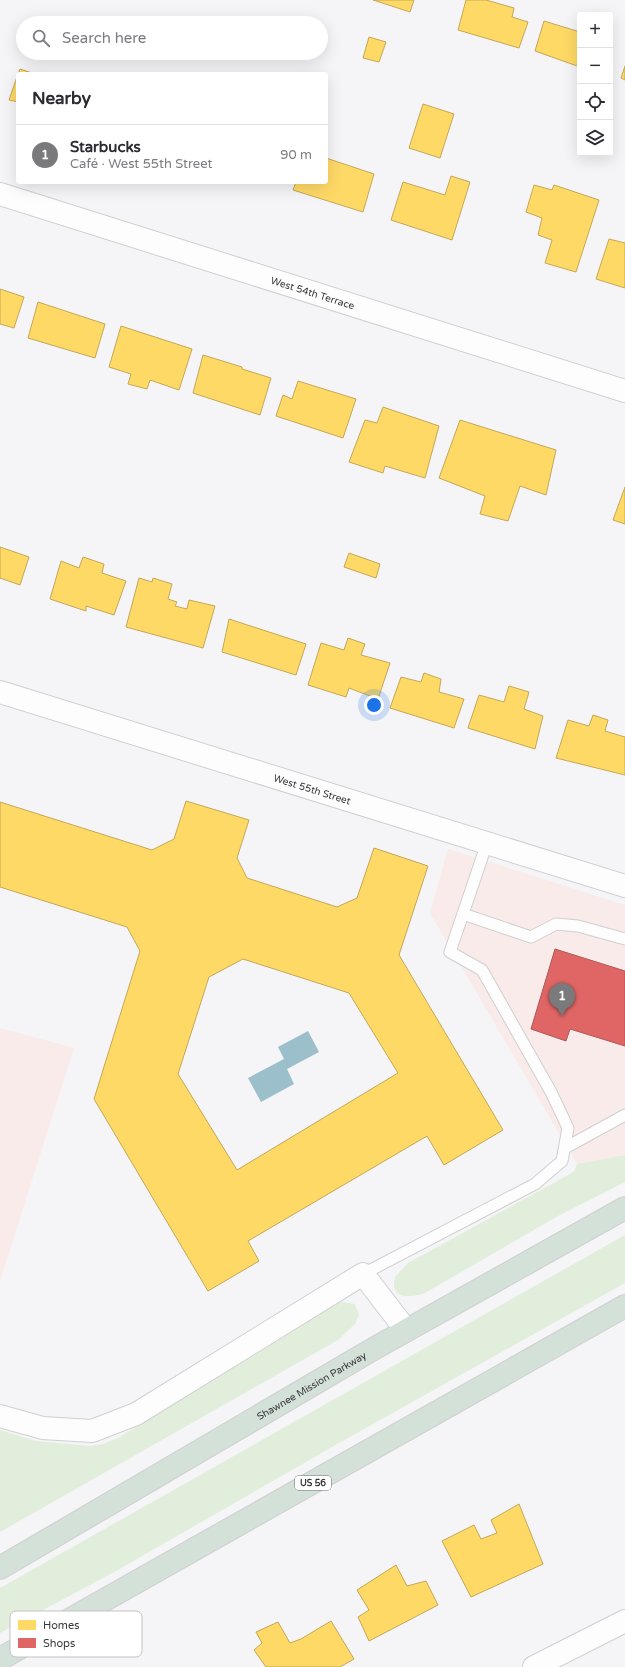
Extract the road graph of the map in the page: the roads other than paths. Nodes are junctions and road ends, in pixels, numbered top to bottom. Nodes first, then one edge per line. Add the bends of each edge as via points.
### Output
1 (0, 194) edge
2 (625, 391) edge
3 (0, 692) edge
4 (487, 843) junction
5 (625, 886) edge
6 (463, 914) junction
7 (625, 940) edge
8 (625, 1115) edge
9 (565, 1148) junction
10 (625, 1208) edge
11 (363, 1274) junction
12 (625, 1306) edge
13 (406, 1330) junction
14 (0, 1416) edge
15 (0, 1568) edge
16 (85, 1611) edge
17 (625, 1621) edge
18 (10, 1653) edge
19 (0, 1659) edge
20 (534, 1667) edge

1 - 2 street, West 54th Terrace
3 - 4 street, West 55th Street
4 - 5 street, West 55th Street
4 - 6 lane
6 - 7 lane via 531,937 556,924 578,926
6 - 9 lane via 450,952 482,970 551,1092 568,1128
8 - 9 lane
9 - 11 lane via 562,1161 534,1184
10 - 13 highway, Shawnee Mission Parkway
11 - 13 street
11 - 14 street via 129,1417 92,1431 43,1428
12 - 16 highway, US 56
13 - 15 highway, Shawnee Mission Parkway
17 - 20 street
18 - 19 highway, US 56

